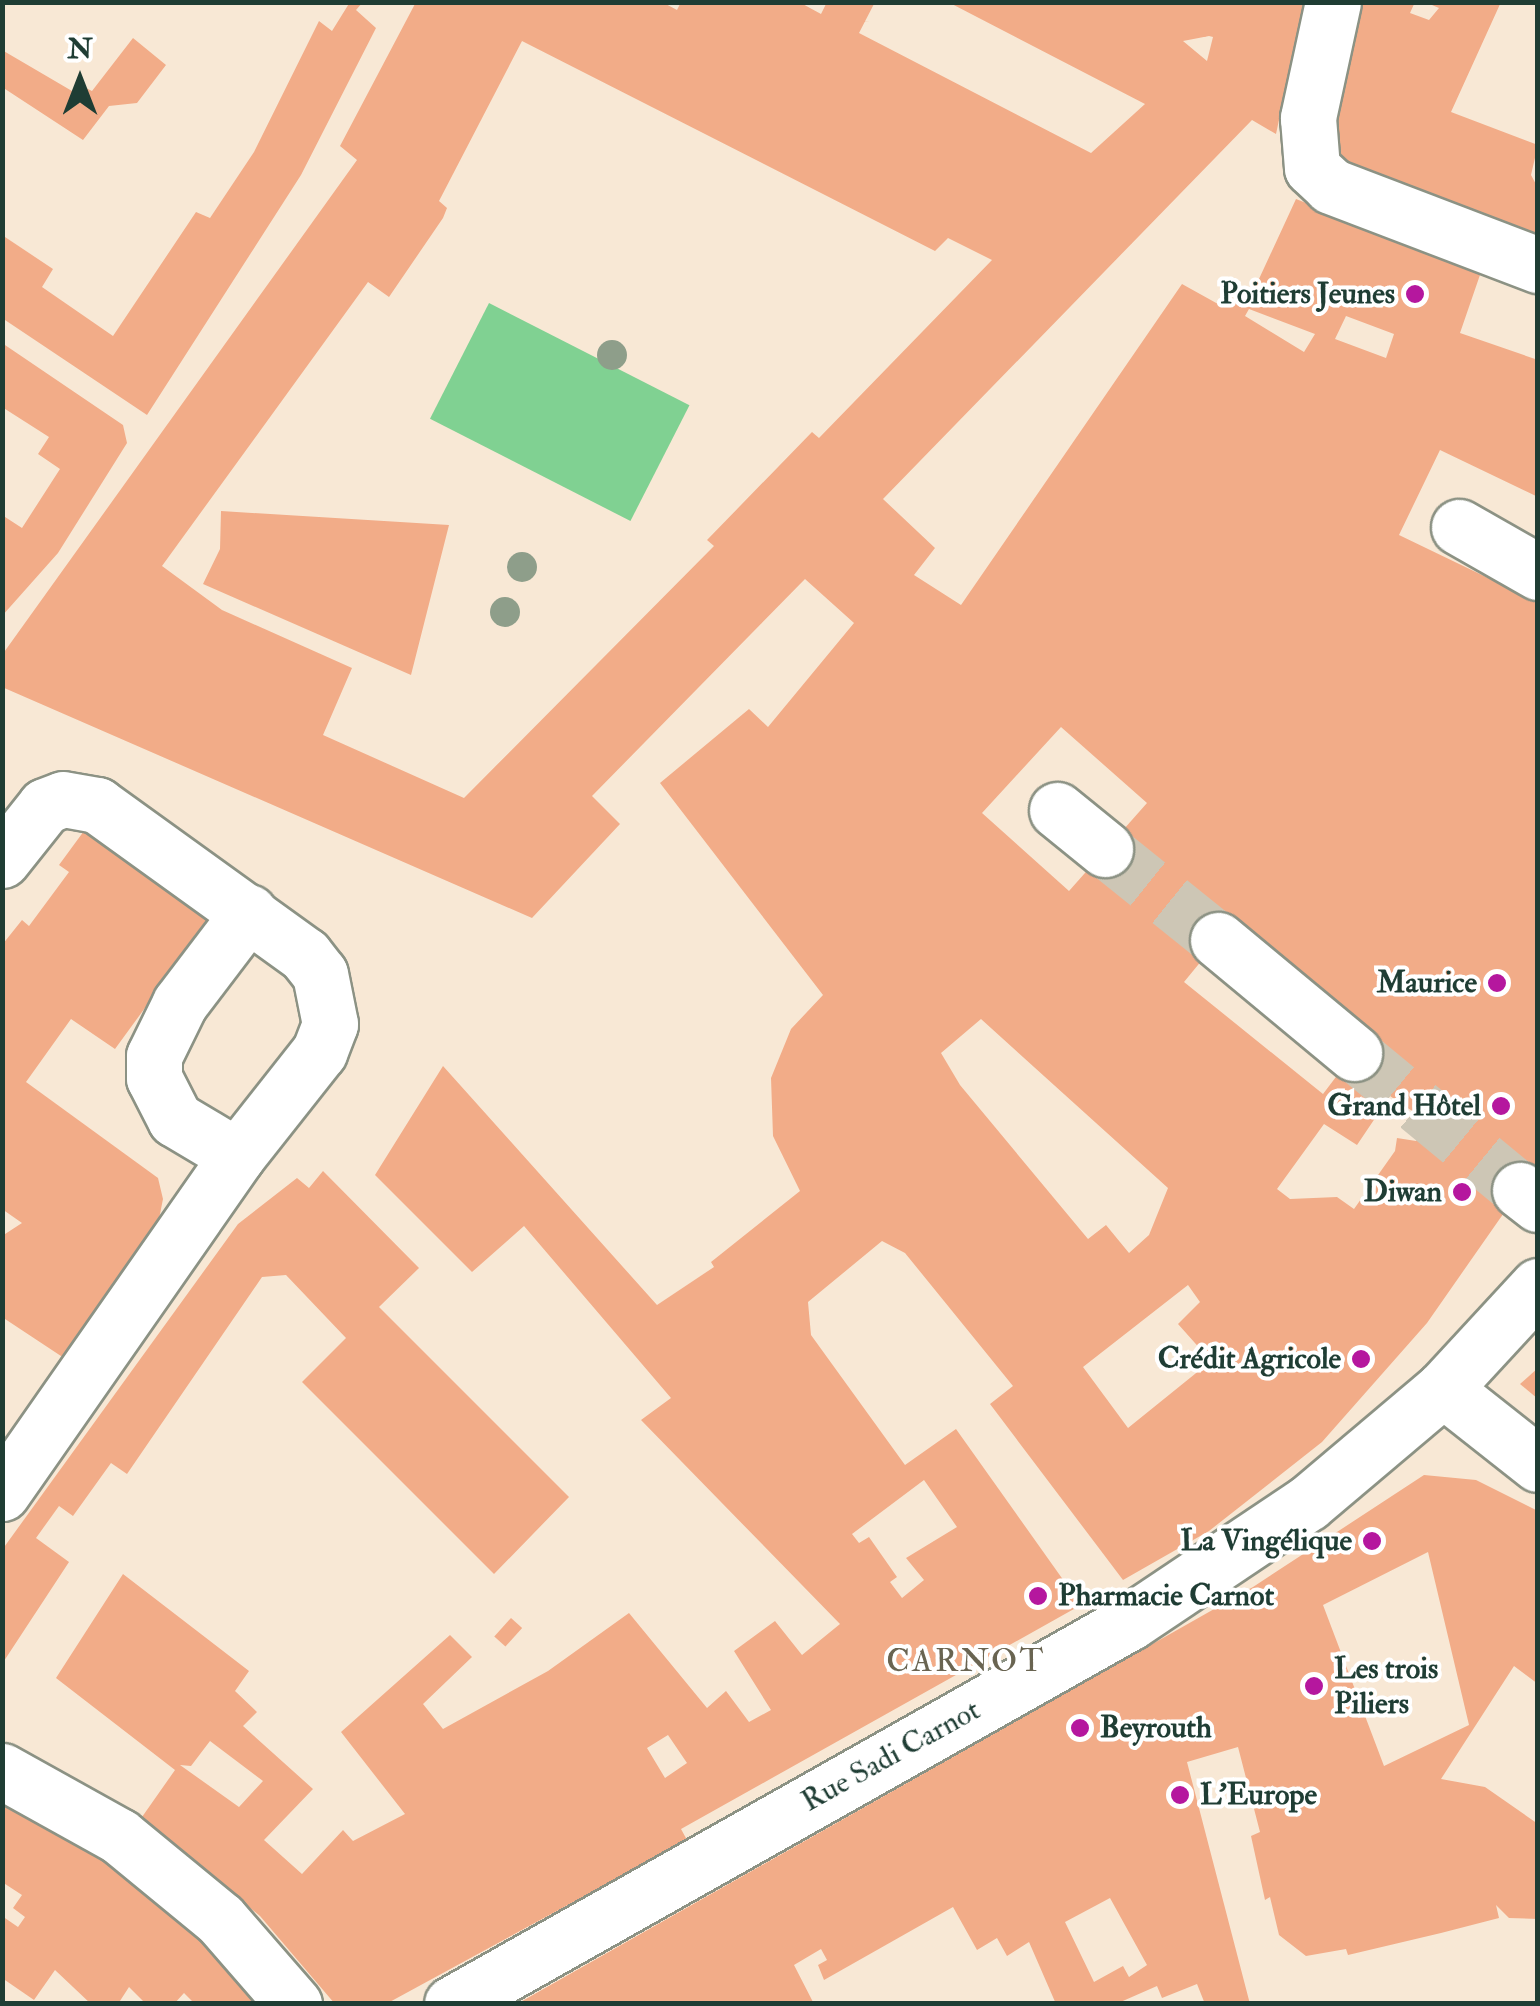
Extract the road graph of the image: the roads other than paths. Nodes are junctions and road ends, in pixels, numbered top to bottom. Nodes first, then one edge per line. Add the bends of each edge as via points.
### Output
1 (1334, 2) edge
2 (1538, 265) edge
3 (1459, 527) dead end
4 (1538, 572) edge
5 (1057, 810) dead end
6 (1105, 848) tunnel mouth
7 (2, 860) edge
8 (249, 912) junction
9 (1218, 940) tunnel mouth
10 (1354, 1053) tunnel mouth
11 (237, 1156) junction
12 (1538, 1286) edge
13 (1443, 1389) junction
14 (1538, 1464) edge
15 (2, 1492) edge
16 (2, 1771) edge
17 (294, 2004) edge
18 (452, 2004) edge

1 - 2 street via 1308,118 1312,168 1331,186
3 - 4 street
5 - 6 street
7 - 8 street via 45,806 81,799
8 - 11 street via 320,974 330,1024 319,1052
8 - 11 street via 180,1003 154,1056 157,1090 175,1119
9 - 10 street
11 - 15 street
12 - 13 street, Rue Sadi Carnot
13 - 14 street
13 - 18 street, Rue Sadi Carnot via 1308,1503 1130,1622
16 - 17 street via 119,1836 220,1918

